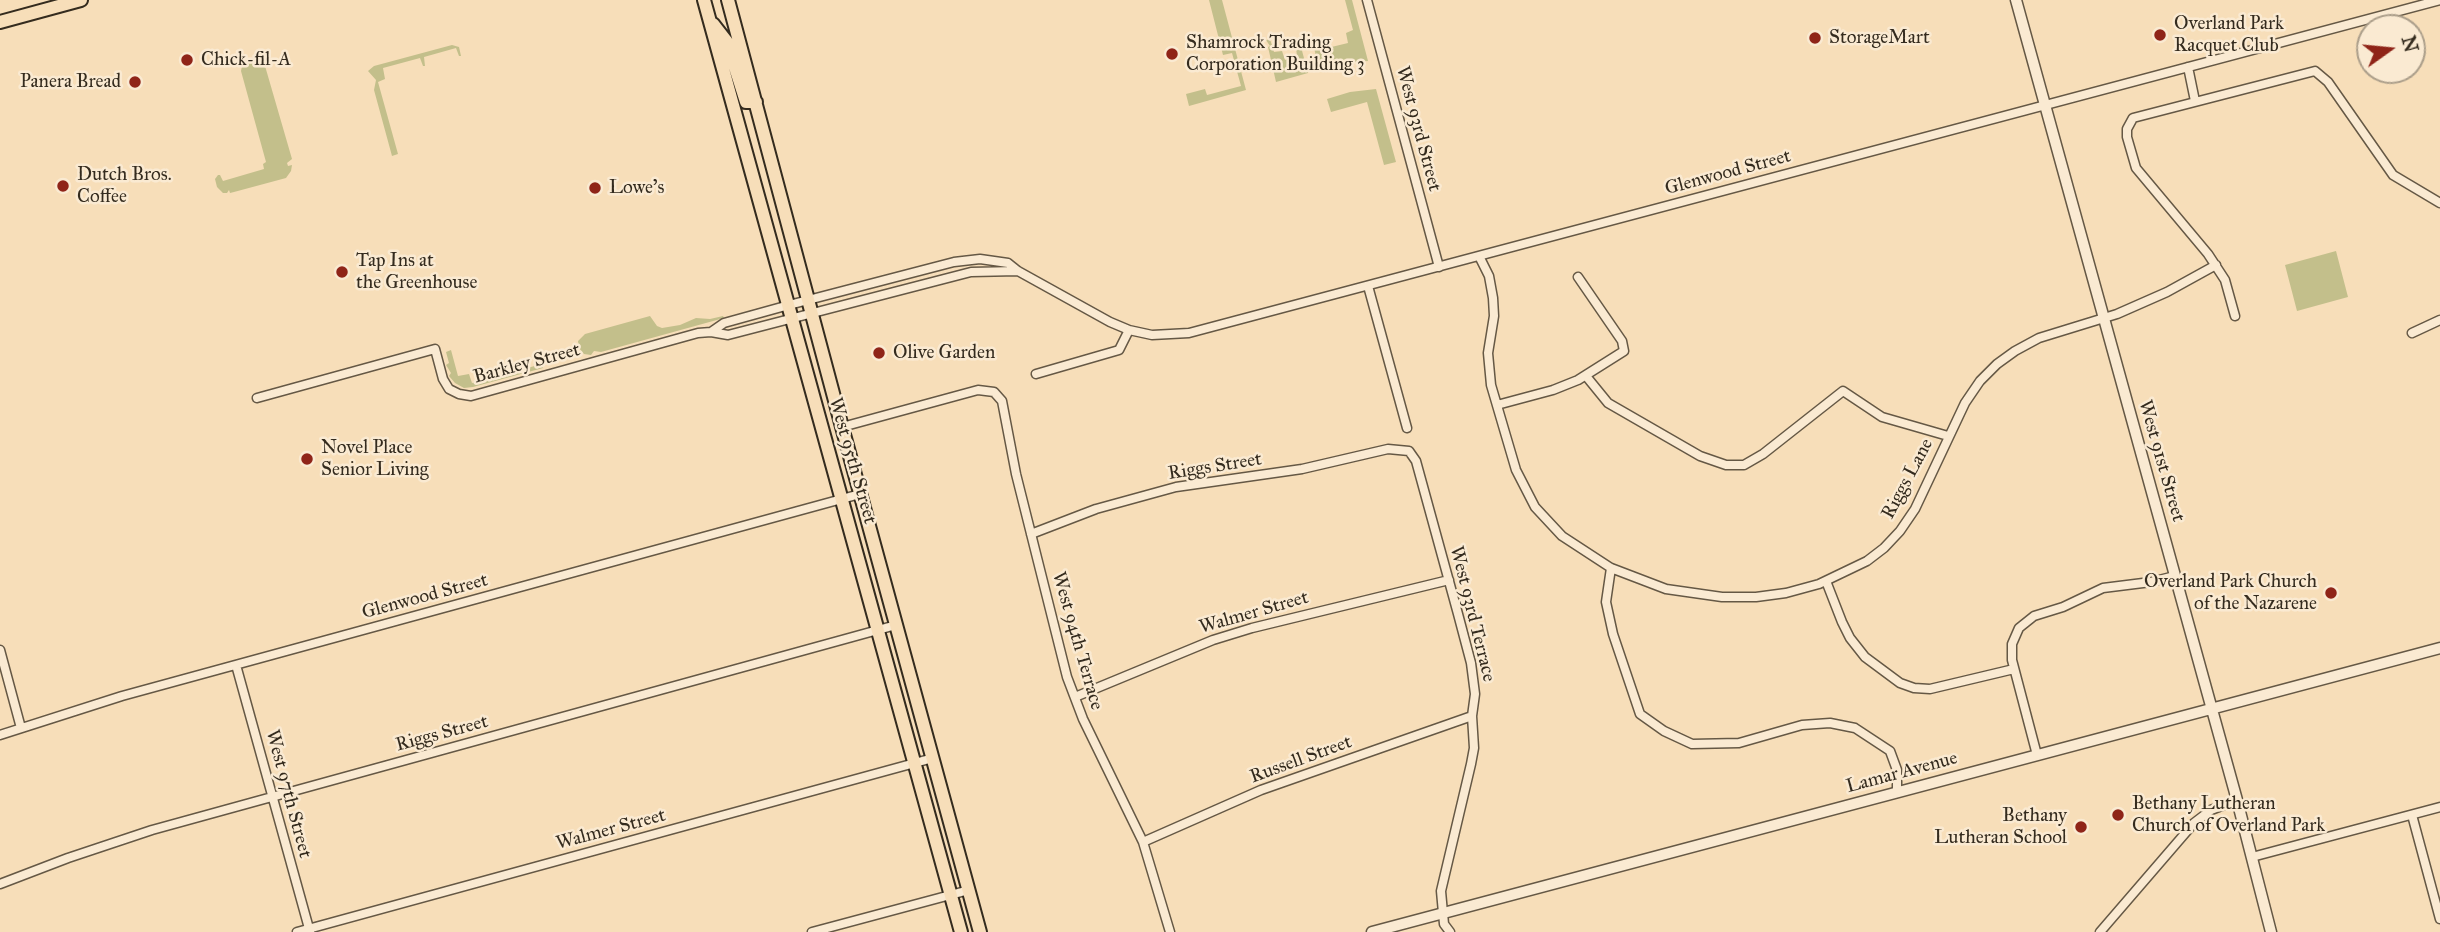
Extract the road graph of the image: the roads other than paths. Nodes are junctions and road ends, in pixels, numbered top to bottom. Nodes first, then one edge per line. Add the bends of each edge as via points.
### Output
1 (81, 0) edge
2 (704, 0) edge
3 (728, 0) edge
4 (1367, 0) edge
5 (2016, 0) edge
6 (2440, 0) edge
7 (64, 2) edge
8 (0, 22) edge
9 (710, 22) junction
10 (2188, 67) junction
11 (2195, 101) junction
12 (756, 102) junction
13 (2045, 105) junction
14 (2440, 203) edge
15 (1479, 256) junction
16 (2216, 265) junction
17 (1439, 267) junction
18 (1018, 271) junction
19 (1578, 277) dead end
20 (1368, 286) junction
21 (811, 307) junction
22 (791, 312) junction
23 (2235, 316) dead end
24 (2103, 318) junction
25 (2440, 320) edge
26 (1129, 330) junction
27 (2412, 333) dead end
28 (1036, 374) dead end
29 (1586, 376) junction
30 (257, 398) dead end
31 (1497, 405) junction
32 (842, 427) junction
33 (1407, 428) dead end
34 (1948, 436) junction
35 (1409, 451) joint
36 (860, 494) junction
37 (843, 499) junction
38 (1031, 534) junction
39 (1611, 568) junction
40 (2175, 576) junction
41 (1448, 580) junction
42 (1826, 581) junction
43 (897, 625) junction
44 (879, 630) junction
45 (2440, 648) edge
46 (0, 650) edge
47 (236, 665) junction
48 (2014, 669) junction
49 (1075, 697) junction
50 (2211, 709) junction
51 (1472, 716) junction
52 (21, 728) junction
53 (0, 735) edge
54 (2037, 755) junction
55 (933, 758) junction
56 (915, 763) junction
57 (1897, 792) junction
58 (273, 797) junction
59 (2237, 800) junction
60 (2440, 807) edge
61 (2412, 815) junction
62 (1143, 842) junction
63 (2252, 857) junction
64 (0, 884) edge
65 (969, 890) junction
66 (951, 895) junction
67 (1442, 913) junction
68 (2440, 919) edge
69 (309, 930) edge
70 (297, 932) edge
71 (812, 932) edge
72 (961, 932) edge
73 (980, 932) edge
74 (1170, 932) edge
75 (1373, 932) edge
76 (1450, 932) edge
77 (2100, 932) edge
78 (2271, 932) edge

1 - 7 main road
2 - 9 main road, West 95th Street
3 - 12 main road, West 95th Street
4 - 17 street, West 93rd Street
5 - 13 street, West 91st Street
6 - 10 street, Glenwood Street
7 - 8 main road
9 - 12 main road via 727,42 745,100
9 - 22 main road, West 95th Street
10 - 11 street
10 - 13 street, Glenwood Street
11 - 14 street via 2307,72 2320,73 2393,175
11 - 16 street via 2138,115 2129,122 2127,136 2140,173
12 - 21 main road, West 95th Street
13 - 15 street, Glenwood Street
13 - 24 street, West 91st Street
15 - 17 street, Glenwood Street
15 - 31 street, Riggs Lane via 1493,298 1488,353
16 - 23 street
16 - 24 street, Riggs Lane via 2152,300
17 - 20 street, Glenwood Street
18 - 21 street, Barkley Street via 962,273
18 - 21 street, Barkley Street via 1008,263 970,259
18 - 26 street, Barkley Street
19 - 29 street via 1622,341 1624,351
20 - 26 street, Glenwood Street via 1189,333 1152,335
20 - 33 street
21 - 22 street, Barkley Street
21 - 22 street, Barkley Street
21 - 32 main road, West 95th Street
22 - 30 street, Barkley Street via 724,323 711,332 471,396 453,392 445,384 435,349
22 - 37 main road, West 95th Street
24 - 34 street, Riggs Lane via 2039,338 1997,364 1965,402
24 - 40 street, West 91st Street
25 - 27 street
26 - 28 street via 1119,350
29 - 31 street
29 - 34 street via 1608,403 1726,466 1744,465 1763,454 1843,391 1882,417
31 - 39 street, Riggs Lane via 1516,470 1535,508 1562,536
32 - 36 main road, West 95th Street
32 - 38 street, West 94th Terrace via 978,390 994,392 1002,401
34 - 42 street, Riggs Lane via 1900,531 1867,561
35 - 38 street, Riggs Street via 1388,449 1302,469 1176,487 1096,509
35 - 41 street, West 93rd Terrace via 1416,461
36 - 37 street, Glenwood Street
36 - 43 main road, West 95th Street
37 - 44 main road, West 95th Street
37 - 47 street, Glenwood Street
38 - 49 street, West 94th Terrace
39 - 42 street, Riggs Lane via 1666,589 1722,597 1786,593
39 - 57 street via 1606,603 1640,714 1664,732 1692,744 1739,743 1802,725 1830,723 1855,728 1889,751 1897,770
40 - 48 street via 2103,588 2034,616 2019,628 2012,644
40 - 50 street, West 91st Street
41 - 49 street, Walmer Street via 1213,640
41 - 51 street, West 93rd Terrace via 1471,663
42 - 48 street via 1850,638 1865,657 1900,683 1930,689
43 - 44 street, Riggs Street
43 - 55 main road, West 95th Street
44 - 56 main road, West 95th Street
44 - 58 street, Riggs Street
45 - 50 street, Lamar Avenue
46 - 52 street
47 - 52 street, Glenwood Street
47 - 58 street, West 97th Street
48 - 54 street
49 - 62 street, West 94th Terrace
50 - 54 street, Lamar Avenue
50 - 59 street, West 91st Street
51 - 62 street, Russell Street via 1261,790
51 - 67 street, West 93rd Terrace via 1474,748 1441,891
52 - 53 street, Glenwood Street
54 - 57 street, Lamar Avenue
55 - 56 street, Walmer Street
55 - 65 main road, West 95th Street
56 - 66 main road, West 95th Street
56 - 69 street, Walmer Street
57 - 67 street, Lamar Avenue
58 - 64 street, Riggs Street via 140,834
58 - 69 street, West 97th Street
59 - 63 street, West 91st Street
59 - 77 street via 2194,823
60 - 61 street
61 - 63 street
61 - 68 street
62 - 74 street, West 94th Terrace
63 - 78 street, West 91st Street
65 - 66 street
65 - 73 main road, West 95th Street
66 - 71 street
66 - 72 main road, West 95th Street
67 - 75 street, Lamar Avenue
67 - 76 street
69 - 70 street, Walmer Street

